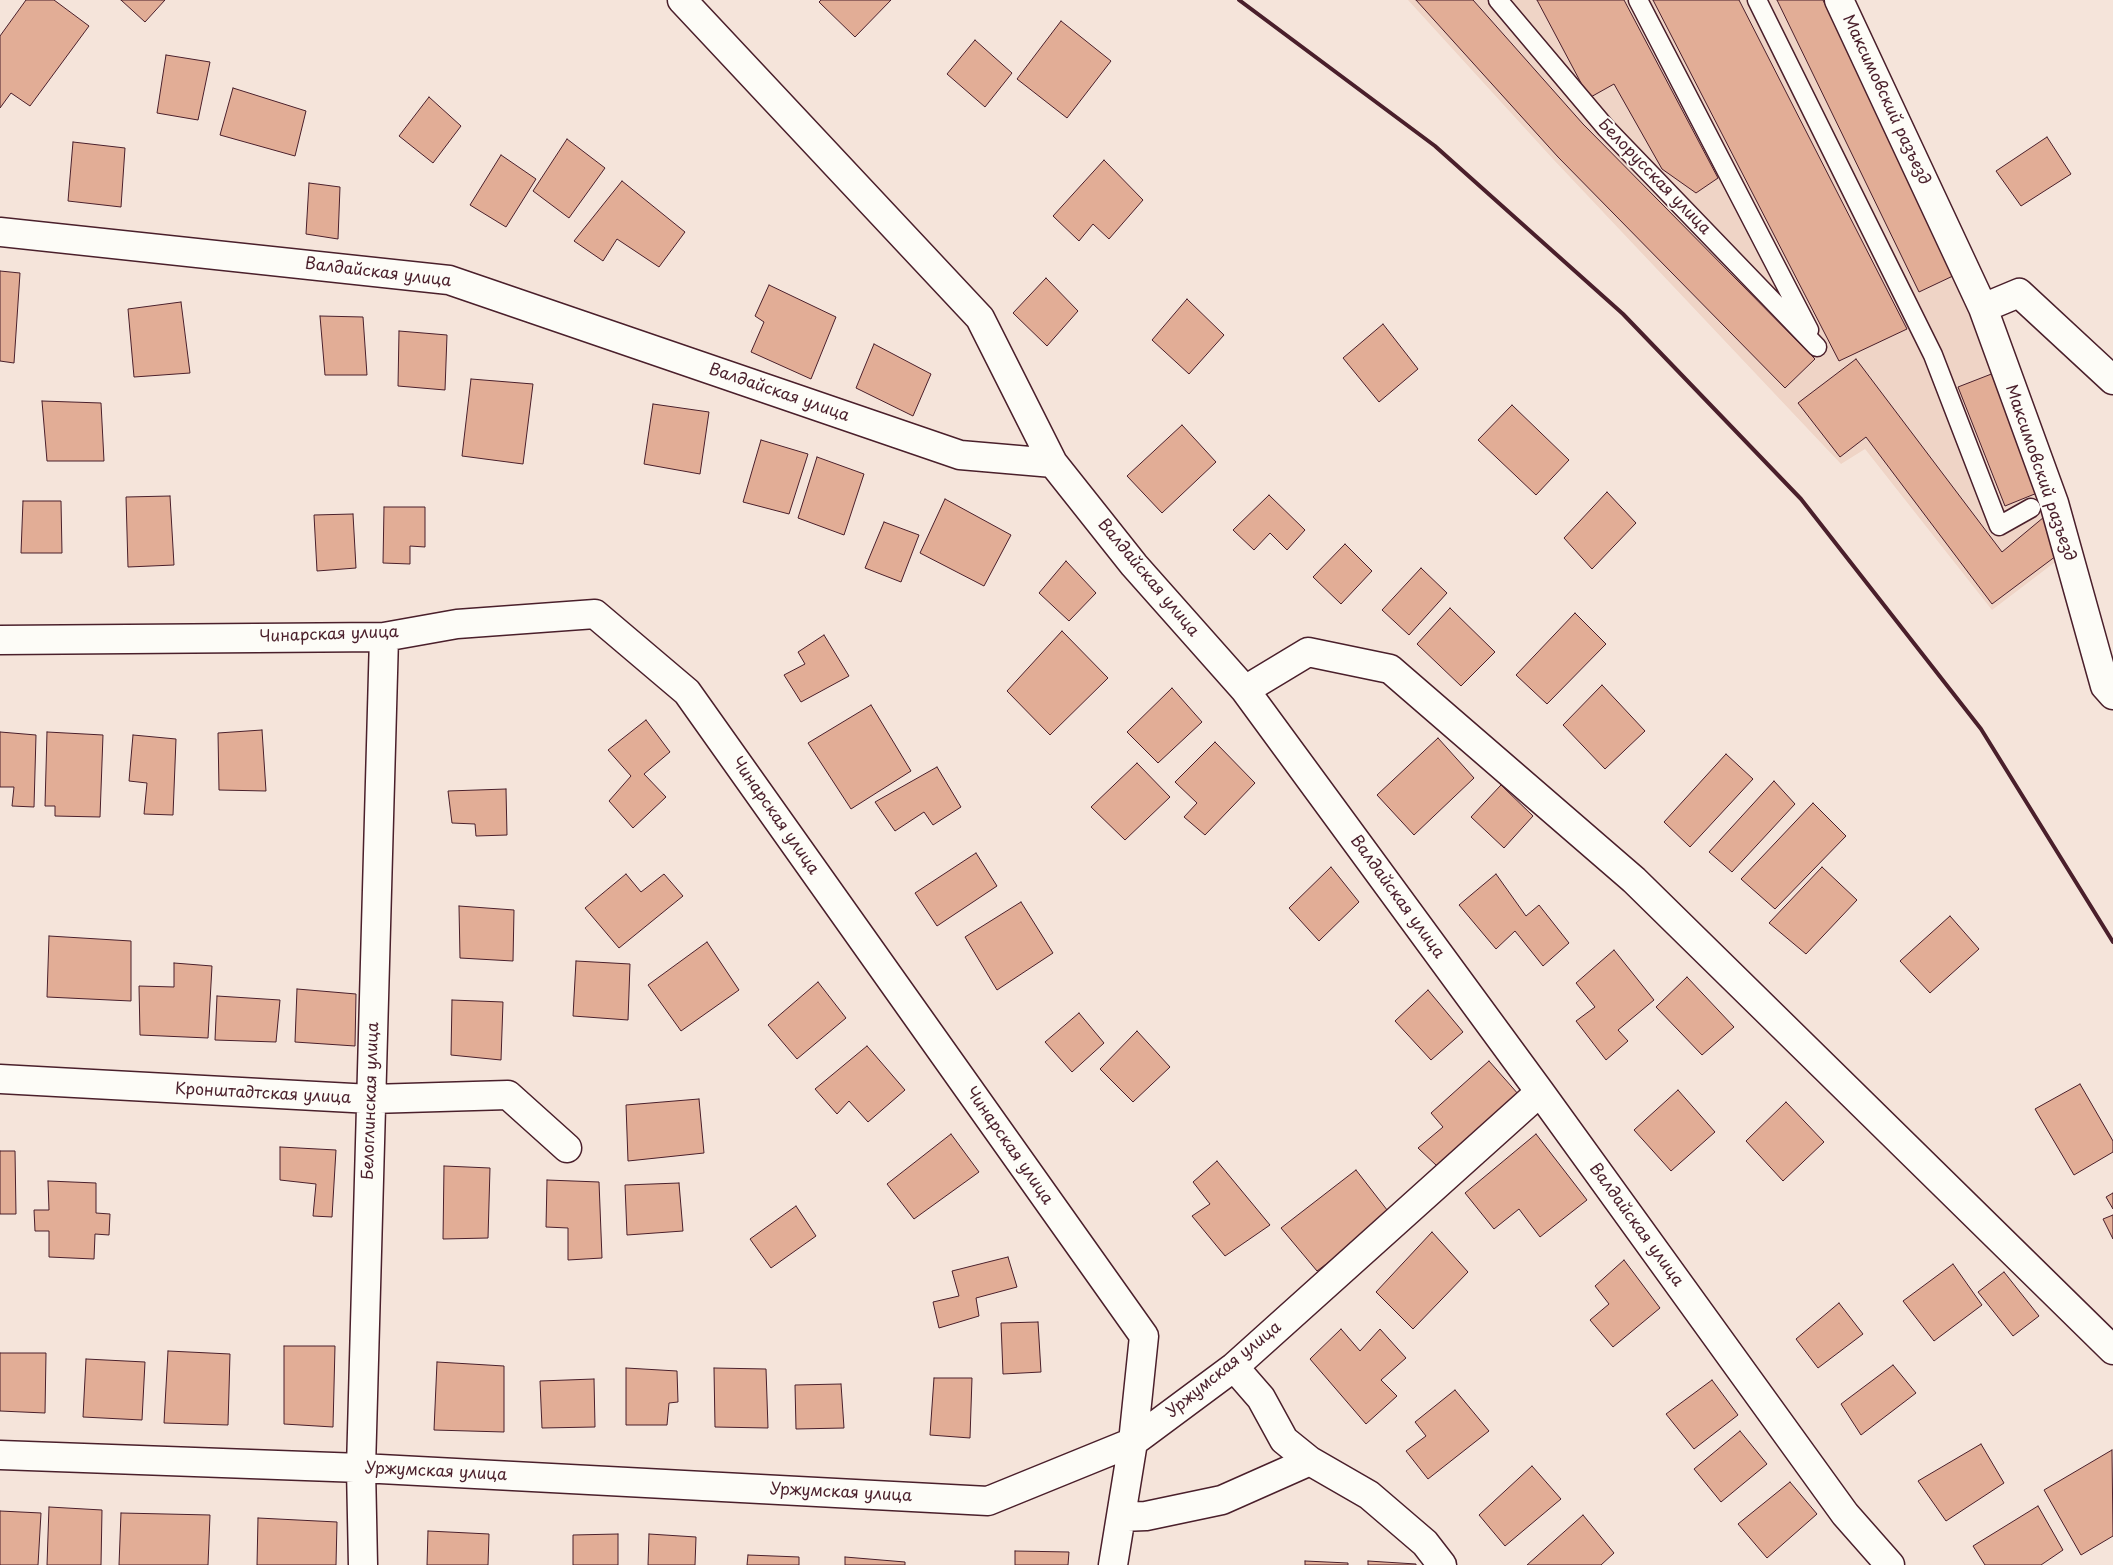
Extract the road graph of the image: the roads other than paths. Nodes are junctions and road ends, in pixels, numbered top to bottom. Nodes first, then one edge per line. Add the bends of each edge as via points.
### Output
1 (682, 0) edge
2 (1498, 0) edge
3 (1515, 0) edge
4 (1638, 0) edge
5 (1757, 0) edge
6 (1840, 0) edge
7 (1545, 55) junction
8 (0, 232) edge
9 (1983, 308) junction
10 (2113, 380) edge
11 (1053, 463) junction
12 (2030, 508) dead end
13 (384, 637) junction
14 (0, 640) edge
15 (1245, 690) junction
16 (2113, 695) edge
17 (0, 1079) edge
18 (1540, 1092) junction
19 (371, 1099) junction
20 (566, 1148) dead end
21 (2113, 1350) edge
22 (1234, 1367) junction
23 (1133, 1442) junction
24 (0, 1455) edge
25 (1310, 1461) junction
26 (361, 1468) junction
27 (1121, 1517) junction
28 (363, 1565) edge
29 (1113, 1565) edge
30 (1442, 1565) edge
31 (1890, 1565) edge

1 - 11 street via 980,318
2 - 7 lane, Белорусская улица
3 - 7 lane
4 - 7 lane, Белорусская улица via 1817,347 1606,128
5 - 12 lane via 1933,355 1999,526
6 - 9 street, Максимовский разъезд
8 - 11 street, Валдайская улица via 449,280 960,455
9 - 10 street via 2019,293
9 - 16 street, Максимовский разъезд via 2054,503 2105,686
11 - 15 street, Валдайская улица via 1134,565
13 - 14 street, Чинарская улица
13 - 19 street, Белоглинская улица
13 - 23 street, Чинарская улица via 457,624 595,614 687,692 1144,1336
15 - 18 street, Валдайская улица
15 - 21 street via 1308,652 1390,669 1634,880
17 - 19 street, Кронштадтская улица
18 - 22 street, Уржумская улица
18 - 31 street, Валдайская улица via 1844,1514
19 - 20 street, Кронштадтская улица via 508,1095
19 - 26 street, Белоглинская улица
22 - 23 street, Уржумская улица
22 - 25 street via 1262,1398 1284,1440
23 - 26 street, Уржумская улица via 988,1501
23 - 27 street, Чинарская улица
24 - 26 street, Уржумская улица
25 - 27 street via 1222,1500 1146,1516
25 - 30 street via 1369,1496 1425,1544
26 - 28 street, Белоглинская улица
27 - 29 street, Чинарская улица

